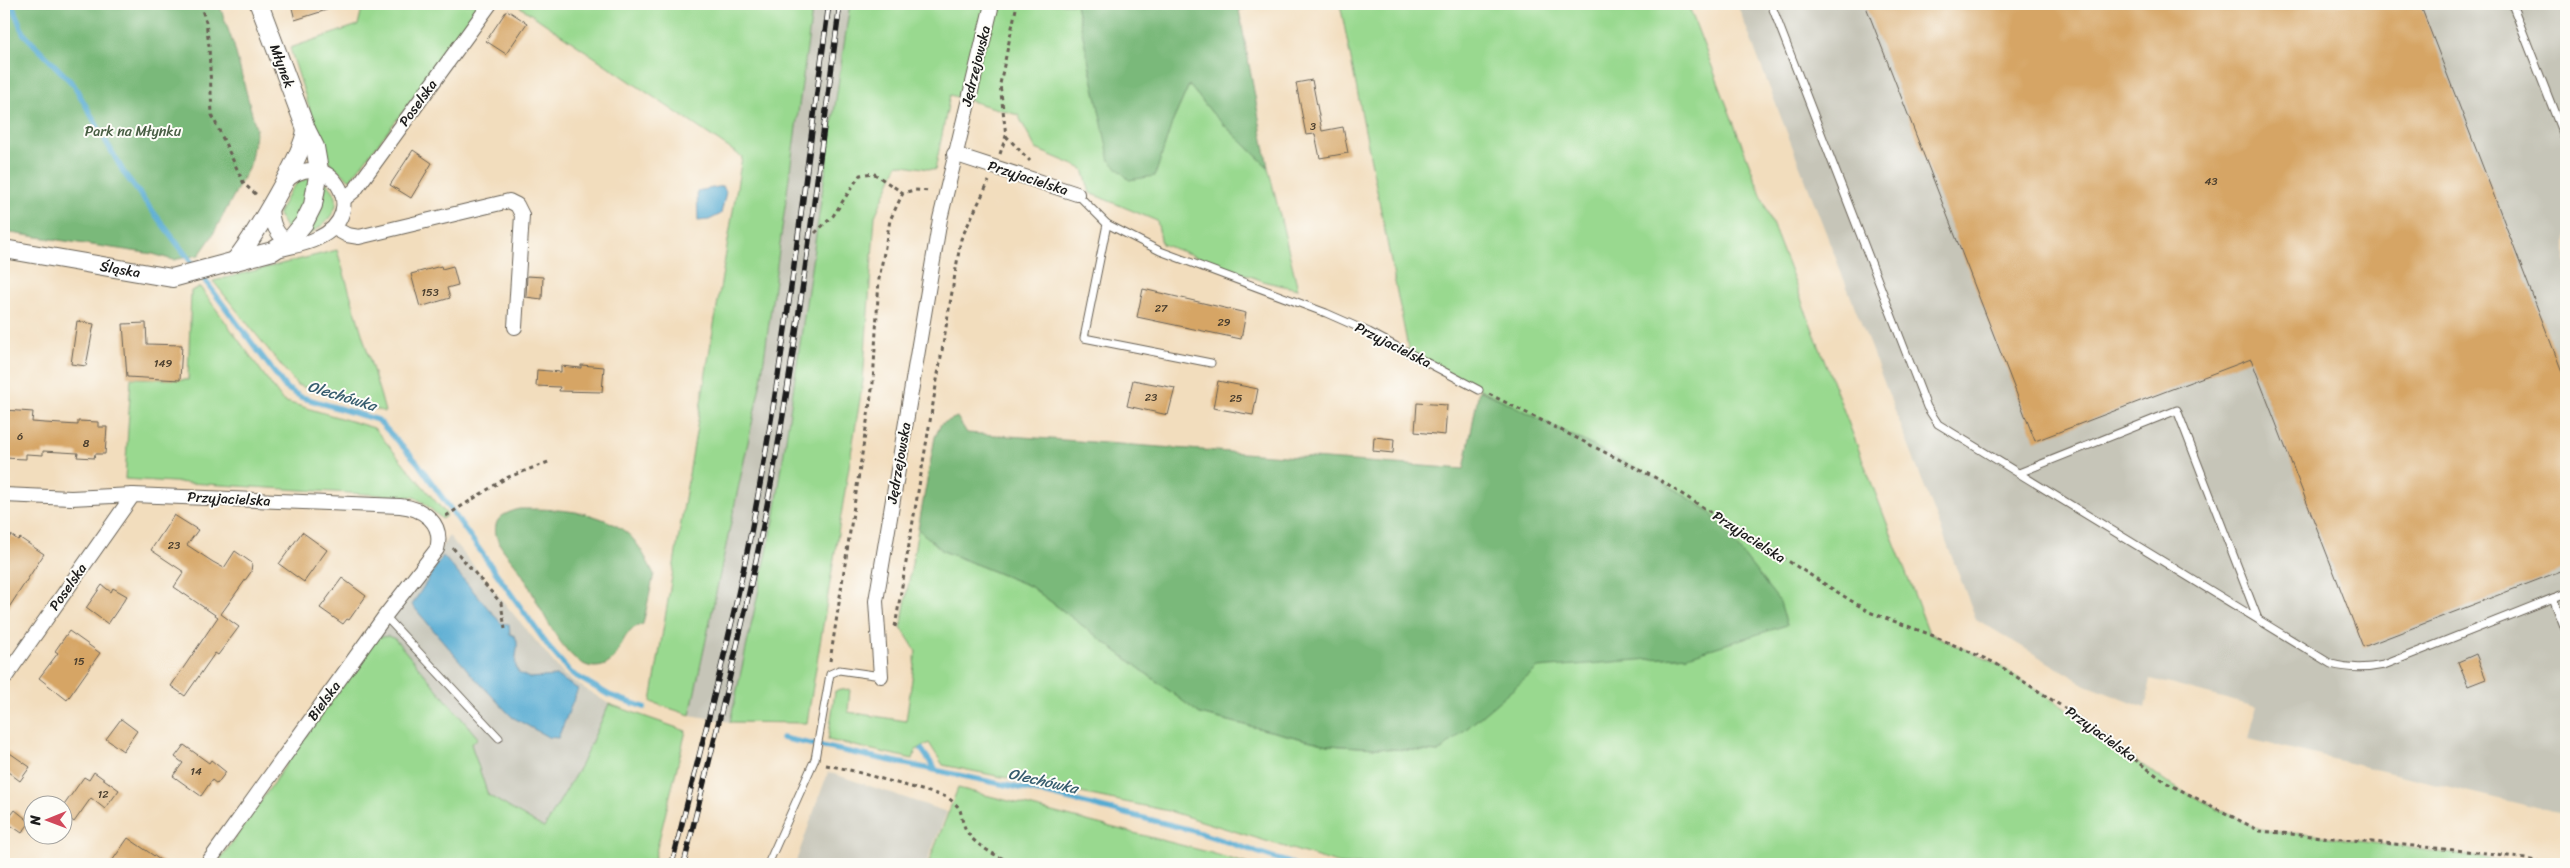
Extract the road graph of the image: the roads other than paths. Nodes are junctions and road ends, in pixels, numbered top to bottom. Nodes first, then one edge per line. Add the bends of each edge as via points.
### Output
1 (259, 4) edge
2 (490, 4) edge
3 (992, 4) edge
4 (1771, 4) edge
5 (2512, 4) edge
6 (306, 129) junction
7 (2566, 142) edge
8 (954, 154) junction
9 (319, 170) junction
10 (280, 187) junction
11 (1078, 194) joint
12 (344, 199) junction
13 (271, 204) junction
14 (1107, 224) junction
15 (334, 228) junction
16 (286, 246) junction
17 (4, 249) edge
18 (234, 262) junction
19 (515, 327) dead end
20 (1211, 363) dead end
21 (1480, 390) road end
22 (2019, 473) junction
23 (4, 495) edge
24 (133, 495) junction
25 (437, 531) joint
26 (2566, 593) edge
27 (2553, 598) junction
28 (385, 616) junction
29 (2258, 619) junction
30 (2566, 631) edge
31 (881, 676) joint
32 (4, 679) edge
33 (499, 738) dead end
34 (207, 864) edge
35 (768, 864) edge

1 - 6 street, Młynek
2 - 12 street, Poselska via 355,190
3 - 8 street, Jędrzejowska
4 - 22 lane via 1927,407 1938,424
5 - 7 lane
6 - 9 street, Młynek via 315,147
6 - 10 street via 303,145
8 - 11 street, Przyjacielska
8 - 31 street, Jędrzejowska via 876,601
9 - 10 street via 302,171
9 - 12 street via 339,184
9 - 16 street via 314,205
10 - 13 street
11 - 14 lane, Przyjacielska
12 - 15 street via 342,215
13 - 16 street via 274,227
13 - 18 street
14 - 20 lane via 1084,338
14 - 21 lane, Przyjacielska via 1160,251 1369,332
15 - 16 street via 318,238
15 - 19 street via 359,237 509,201 517,205 522,215
16 - 18 street, Śląska
17 - 18 street, Śląska via 164,278 180,277
22 - 29 lane
22 - 29 lane via 2177,410
23 - 24 street, Przyjacielska via 71,498
24 - 25 street, Przyjacielska via 405,507 422,512
24 - 32 street, Poselska
25 - 28 street, Bielska via 437,549
26 - 27 lane
27 - 29 lane via 2384,665 2365,669 2331,664
27 - 30 lane
28 - 33 lane
28 - 34 street, Bielska
31 - 35 lane, Jędrzejowska via 839,670 830,674 815,758

